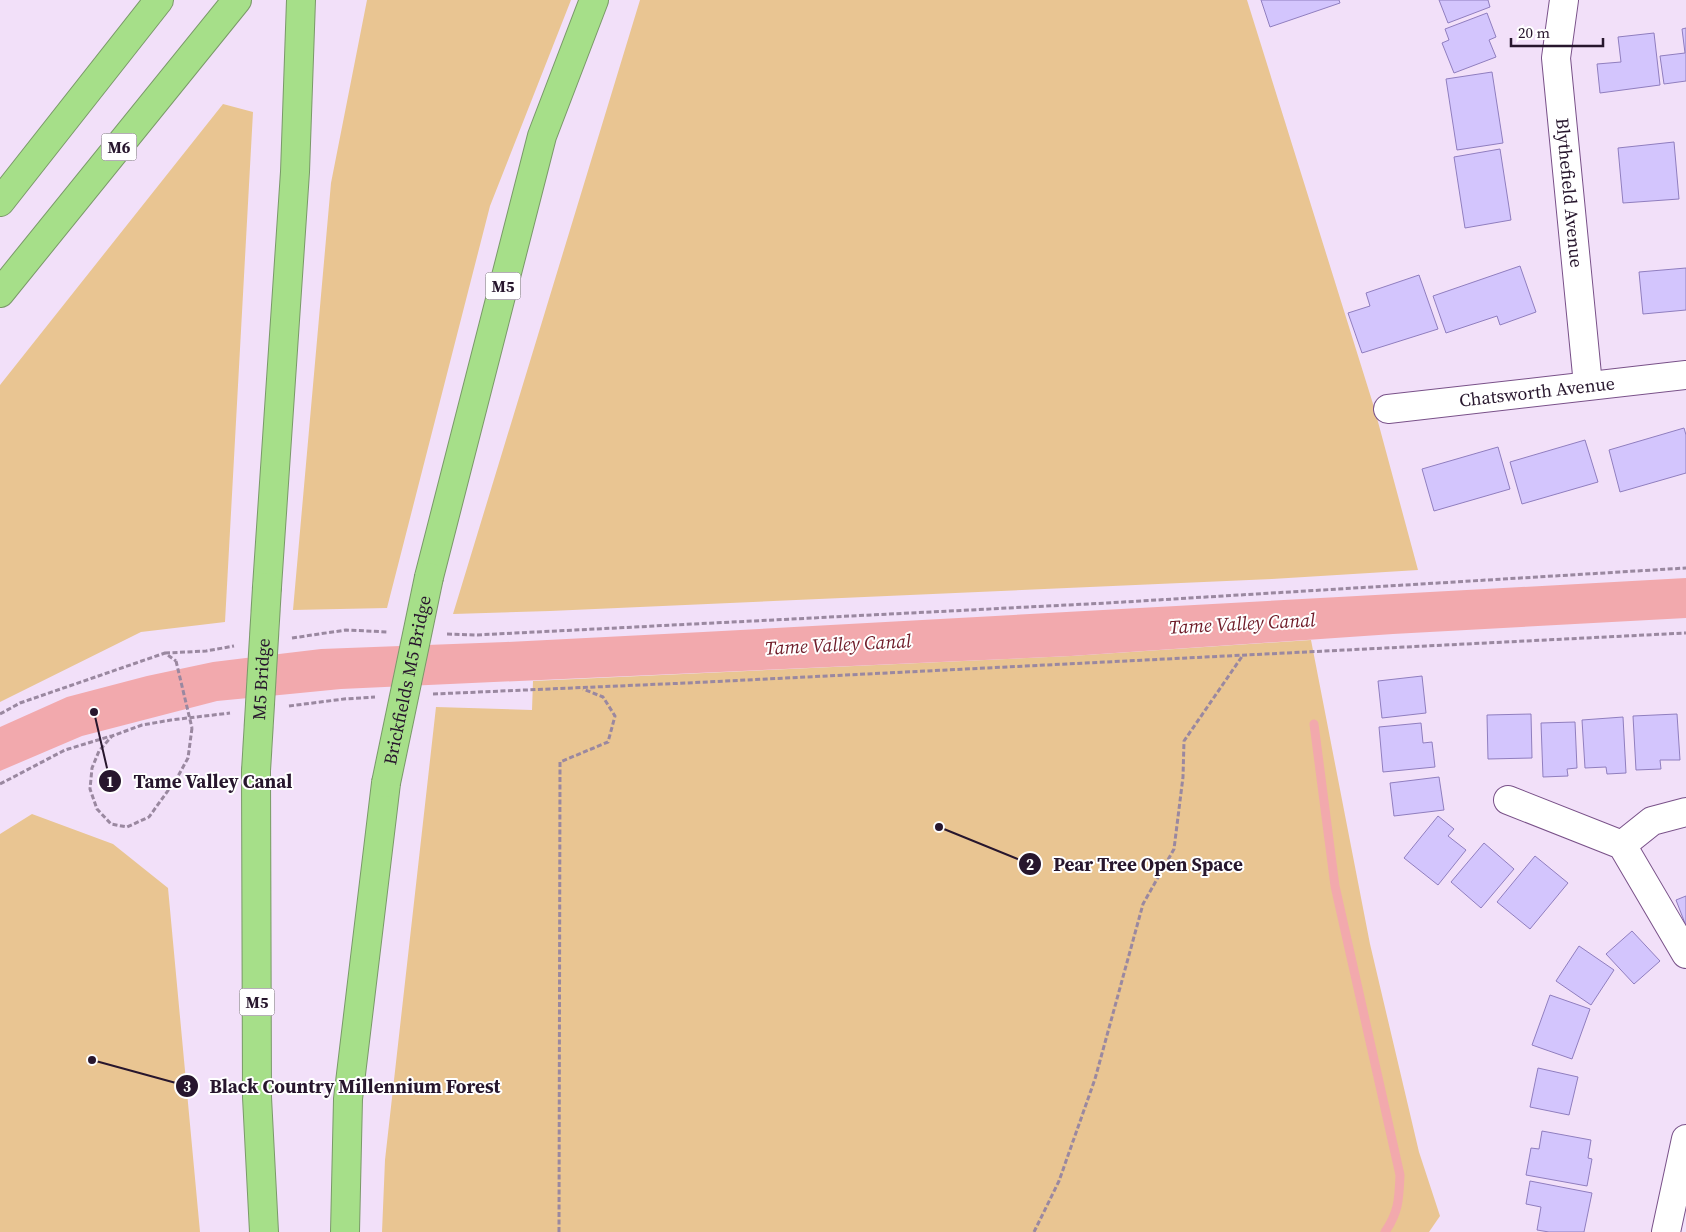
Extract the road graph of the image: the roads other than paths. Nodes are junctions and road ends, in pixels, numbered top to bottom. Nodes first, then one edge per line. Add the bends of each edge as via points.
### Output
1 (159, 0) edge
2 (237, 0) edge
3 (301, 0) edge
4 (594, 0) edge
5 (1564, 0) edge
6 (0, 202) edge
7 (0, 294) edge
8 (1686, 375) edge
9 (1588, 386) junction
10 (1388, 409) dead end
11 (1508, 800) dead end
12 (1686, 812) edge
13 (1622, 845) junction
14 (1686, 954) edge
15 (1686, 1139) edge
16 (264, 1232) edge
17 (344, 1232) edge
18 (1666, 1232) edge

1 - 6 highway
2 - 7 highway, M6
3 - 16 highway, M5 Bridge / M5, bridge via 295,172 256,771 257,1097
4 - 17 highway, Brickfields M5 Bridge / M5, bridge via 542,136 429,577 386,783 348,1099
5 - 9 street, Blythefield Avenue via 1556,58
8 - 9 street, Chatsworth Avenue
9 - 10 street, Chatsworth Avenue
11 - 13 street
12 - 13 street via 1652,821
13 - 14 street
15 - 18 street

